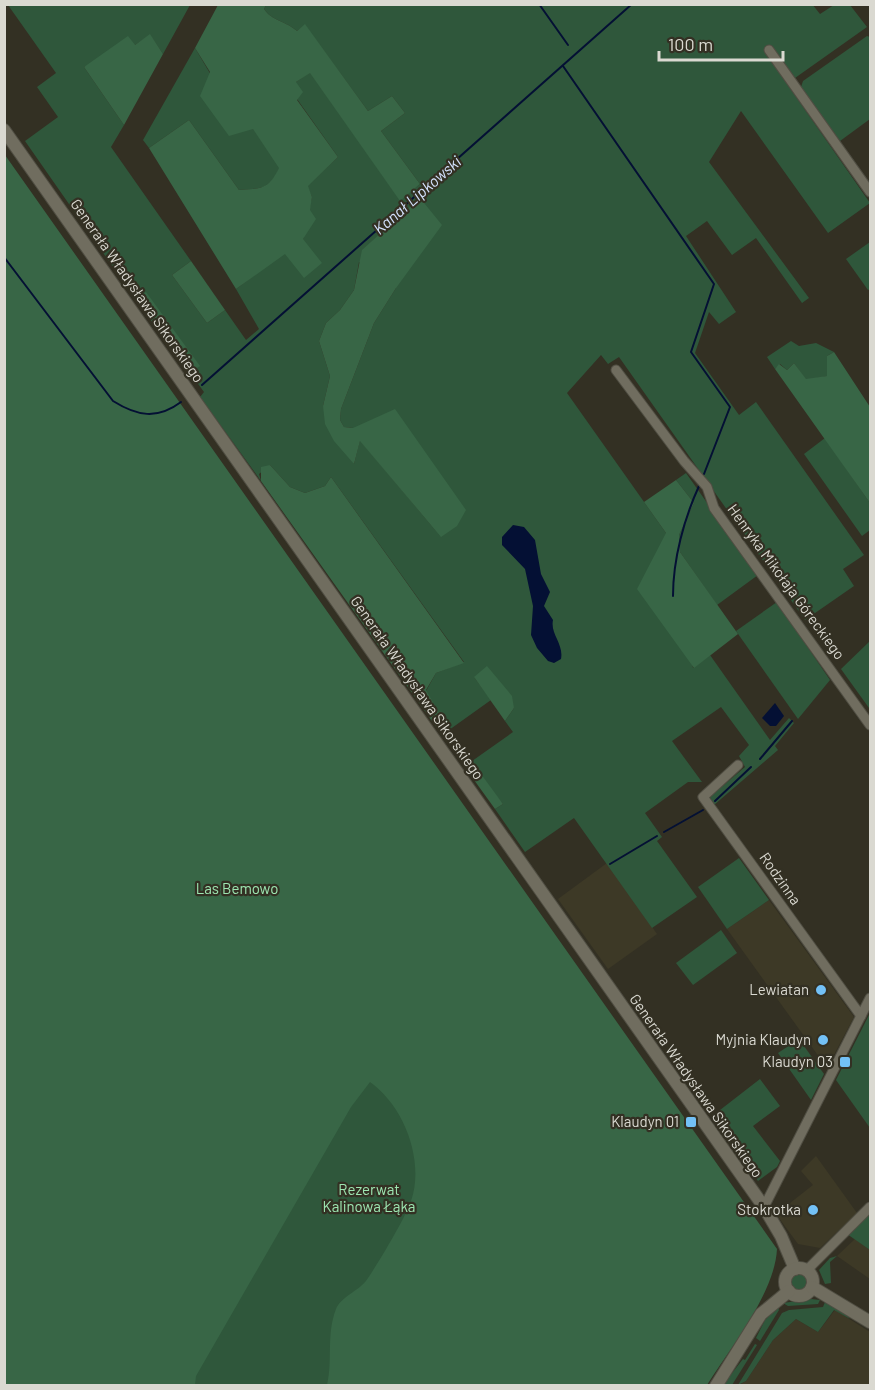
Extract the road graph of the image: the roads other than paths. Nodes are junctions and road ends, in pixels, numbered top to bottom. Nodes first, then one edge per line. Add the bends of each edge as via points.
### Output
1 (769, 50) dead end
2 (4, 130) edge
3 (870, 192) edge
4 (616, 370) dead end
5 (870, 725) edge
6 (738, 765) dead end
7 (870, 998) edge
8 (861, 1016) junction
9 (764, 1207) junction
10 (870, 1207) edge
11 (801, 1270) junction
12 (812, 1287) junction
13 (789, 1291) junction
14 (870, 1322) edge
15 (716, 1386) edge

1 - 3 street
2 - 9 main road, Generała Władysława Sikorskiego
4 - 5 street, Henryka Mikołaja Góreckiego via 707,487 714,508
6 - 8 street, Rodzinna via 703,797
7 - 8 street
8 - 9 street
9 - 11 main road, Generała Władysława Sikorskiego
10 - 11 street
11 - 12 main road via 812,1278
11 - 13 main road via 786,1279
12 - 13 main road via 803,1296
12 - 14 main road
13 - 15 main road via 761,1314

